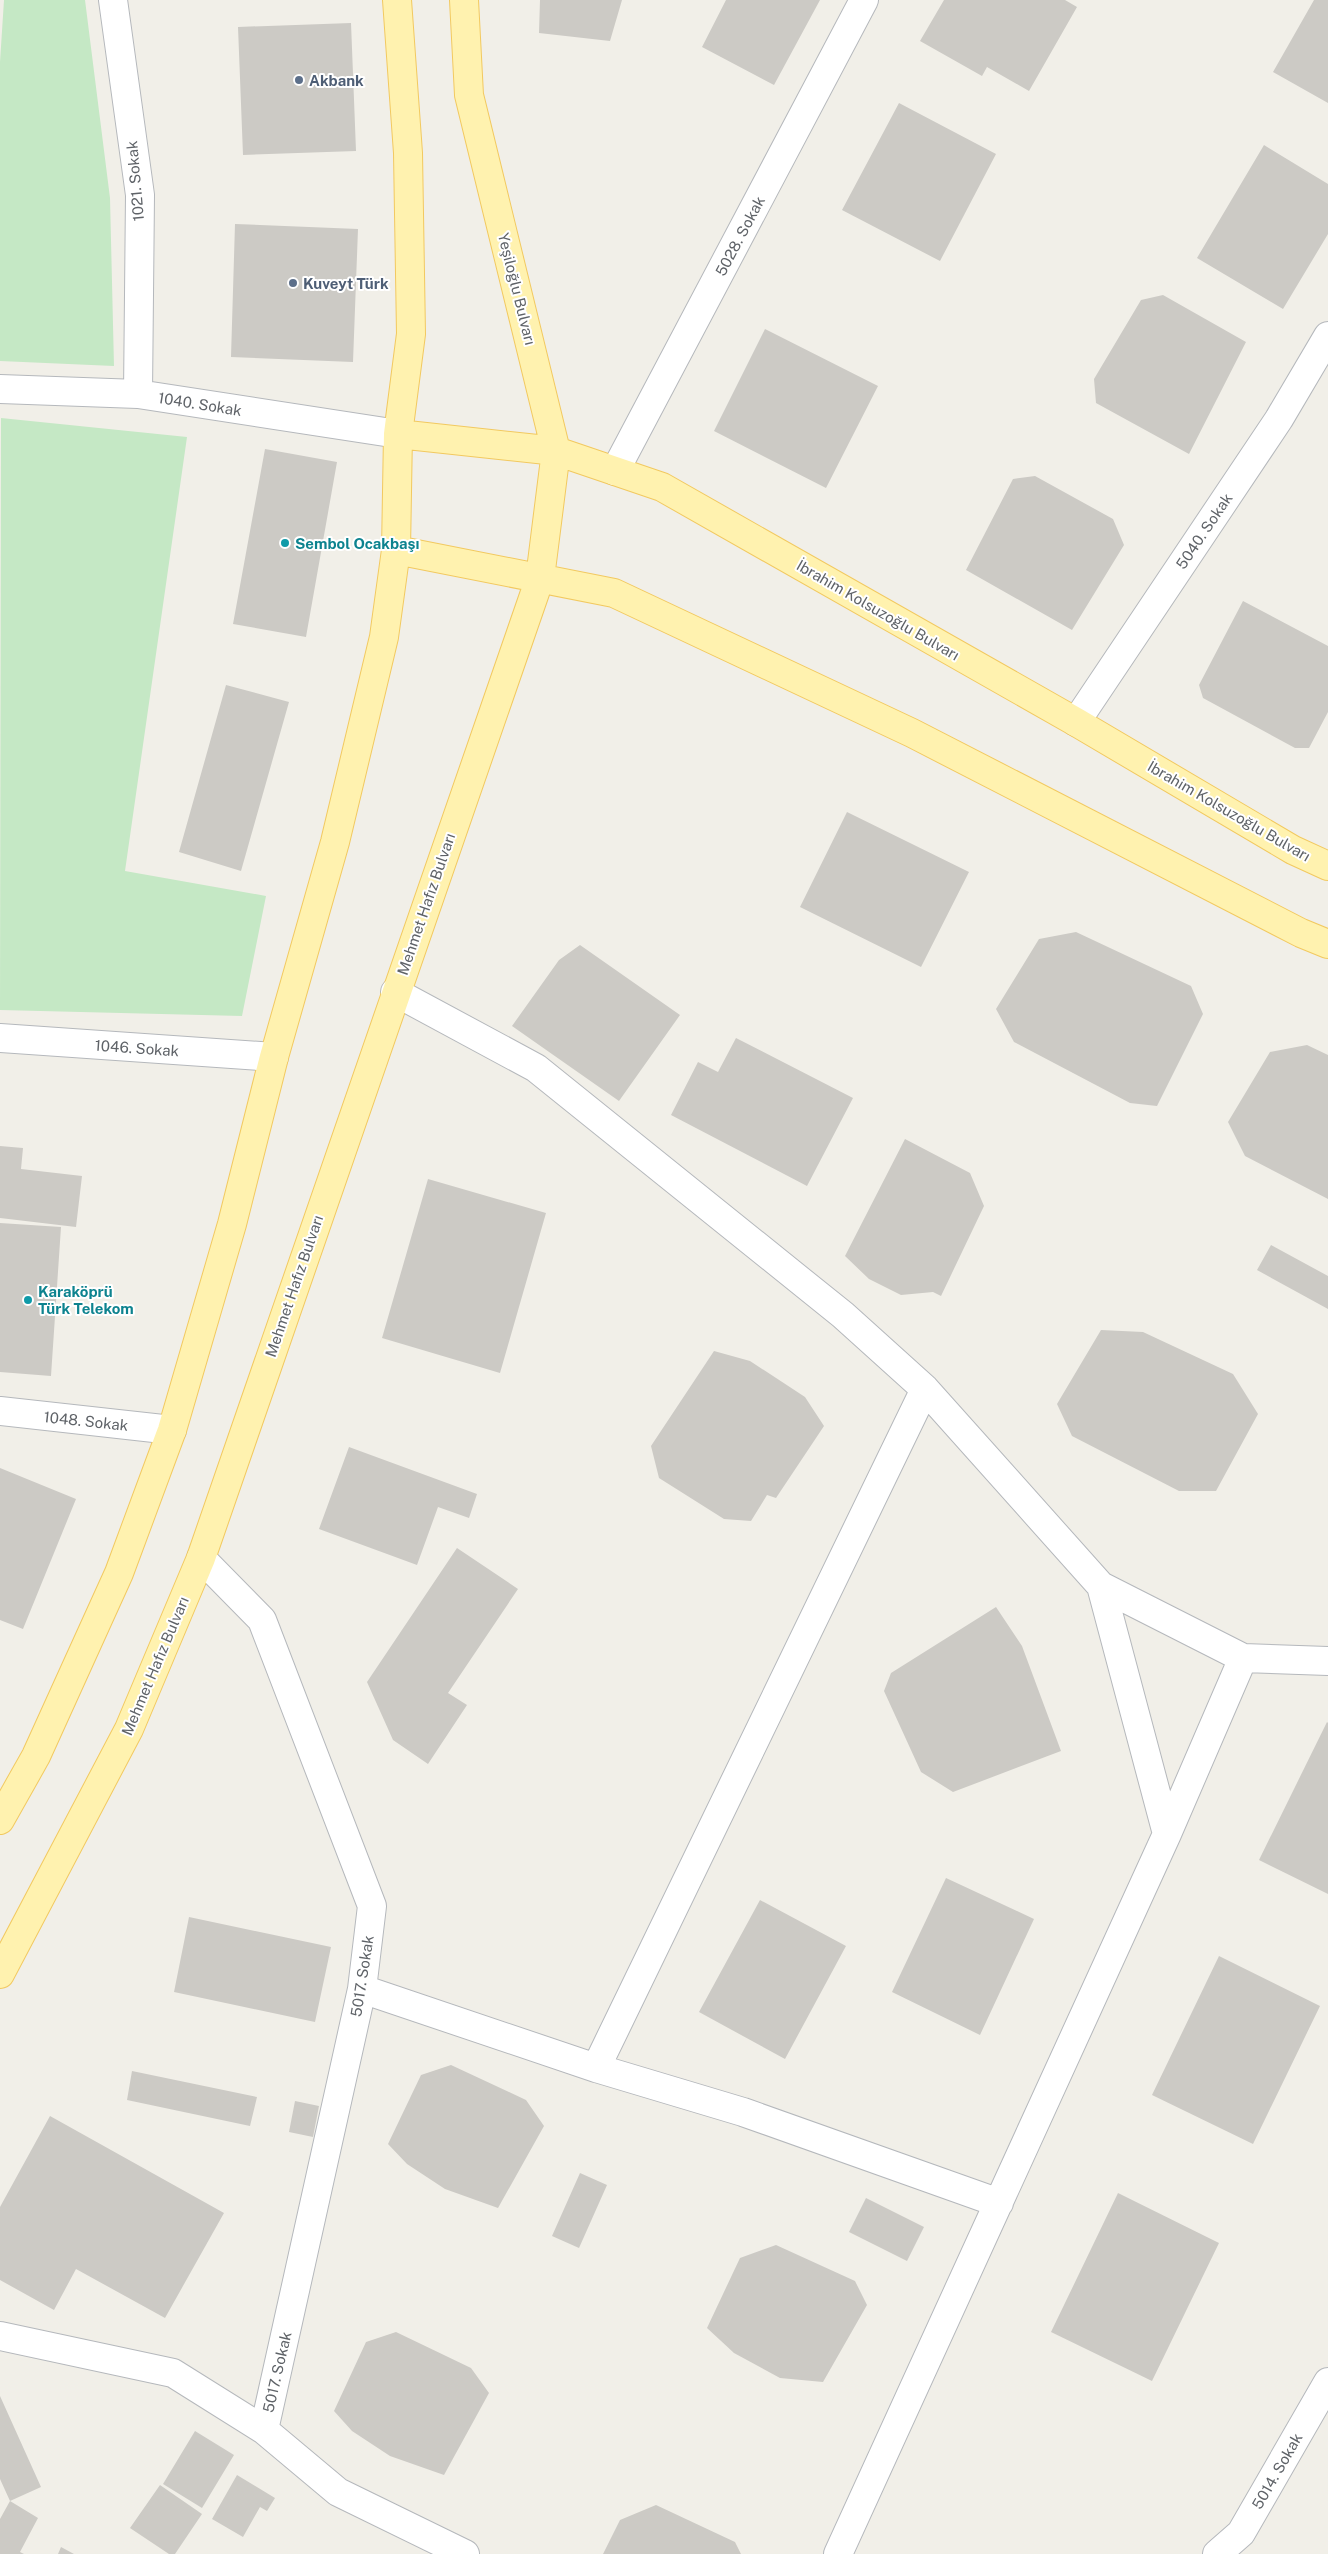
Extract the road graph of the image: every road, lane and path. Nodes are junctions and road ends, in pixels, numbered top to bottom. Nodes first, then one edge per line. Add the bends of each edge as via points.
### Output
1 (113, 0) edge
2 (397, 0) edge
3 (464, 0) edge
4 (864, 0) edge
5 (1328, 336) edge
6 (0, 389) edge
7 (138, 394) junction
8 (398, 434) junction
9 (556, 451) junction
10 (615, 471) junction
11 (396, 550) junction
12 (540, 578) junction
13 (1076, 722) junction
14 (1328, 866) edge
15 (1301, 933) junction
16 (1328, 944) edge
17 (1328, 950) edge
18 (395, 992) junction
19 (0, 1038) edge
20 (274, 1057) junction
21 (925, 1389) junction
22 (0, 1411) edge
23 (172, 1430) junction
24 (201, 1558) junction
25 (1101, 1586) junction
26 (1243, 1658) junction
27 (1328, 1661) edge
28 (0, 1820) edge
29 (1167, 1834) junction
30 (0, 1974) edge
31 (362, 1989) junction
32 (596, 2068) junction
33 (999, 2203) junction
34 (0, 2336) edge
35 (1328, 2382) edge
36 (264, 2430) junction
37 (465, 2554) edge
38 (838, 2554) edge
39 (1217, 2554) edge

1 - 7 street, 1021. Sokak via 140,195
2 - 8 main road via 408,154 411,334
3 - 9 main road, Yeşiloğlu Bulvarı via 469,95
4 - 10 street, 5028. Sokak
5 - 13 street, 5040. Sokak via 1279,419
6 - 7 street, 1040. Sokak
7 - 8 street, 1040. Sokak
8 - 9 main road, İbrahim Kolsuzoğlu Bulvarı
8 - 11 main road
9 - 10 main road, İbrahim Kolsuzoğlu Bulvarı
9 - 12 main road, Yeşiloğlu Bulvarı
10 - 13 main road, İbrahim Kolsuzoğlu Bulvarı via 662,487
11 - 12 main road
11 - 20 main road via 384,637 336,842
12 - 15 main road via 614,593 912,733
12 - 18 main road, Mehmet Hafız Bulvarı
13 - 14 main road, İbrahim Kolsuzoğlu Bulvarı via 1292,850
15 - 16 main road
15 - 17 main road
18 - 21 street via 536,1068 844,1315
18 - 24 main road, Mehmet Hafız Bulvarı
19 - 20 street, 1046. Sokak
20 - 23 main road via 232,1224
21 - 25 street
21 - 32 street
22 - 23 street, 1048. Sokak
23 - 28 main road via 118,1573 36,1756
24 - 30 main road, Mehmet Hafız Bulvarı via 129,1729
24 - 31 street, 5017. Sokak via 262,1620 372,1906
25 - 26 street
25 - 29 street
26 - 27 street
26 - 29 street
29 - 33 street
31 - 32 street
31 - 36 street, 5017. Sokak
32 - 33 street via 743,2112
33 - 38 street
34 - 36 street via 173,2373
35 - 39 street, 5014. Sokak via 1241,2533
36 - 37 street via 338,2492

